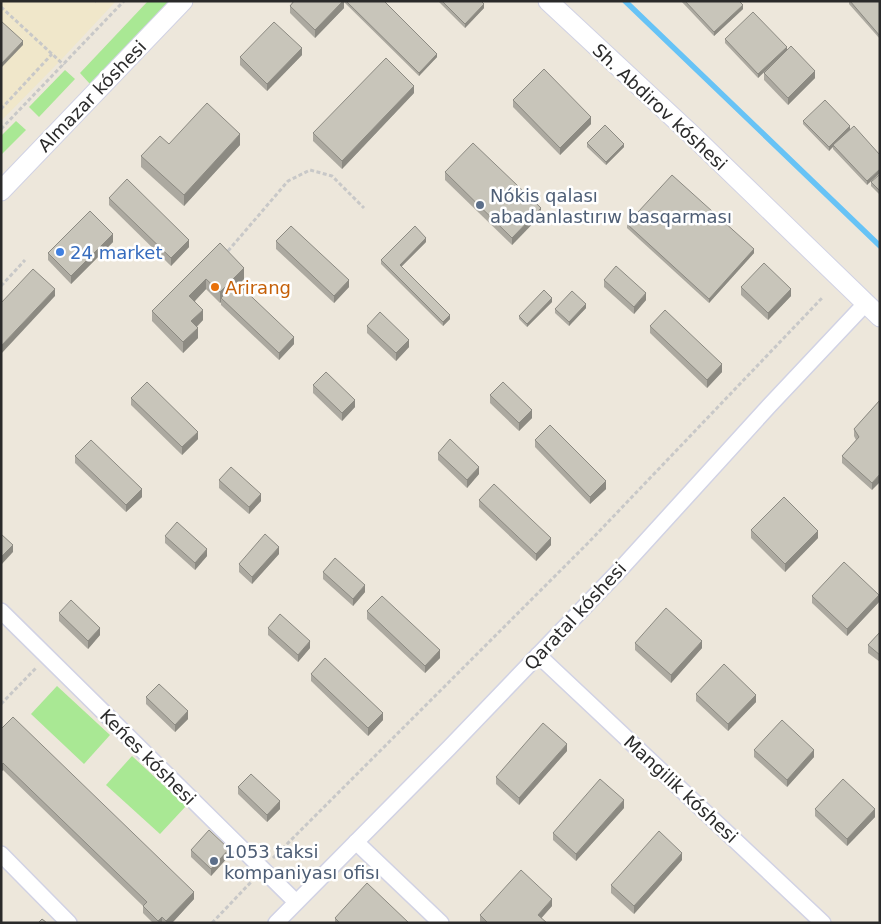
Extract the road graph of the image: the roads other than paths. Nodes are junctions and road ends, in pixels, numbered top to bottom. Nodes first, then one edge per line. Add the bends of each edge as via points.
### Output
1 (183, 1) edge
2 (548, 1) edge
3 (1, 191) edge
4 (866, 303) junction
5 (880, 317) edge
6 (1, 611) edge
7 (538, 655) junction
8 (356, 842) junction
9 (1, 854) edge
10 (296, 902) junction
11 (69, 923) edge
12 (276, 923) edge
13 (441, 923) edge
14 (823, 923) edge

1 - 3 street, Almazar kóshesi
2 - 4 street, Sh. Abdirov kóshesi
4 - 5 street, Sh. Abdirov kóshesi
4 - 7 street, Qaratal kóshesi
6 - 10 street, Keńes kóshesi
7 - 8 street, Qaratal kóshesi
7 - 14 street, Mangilik kóshesi
8 - 10 street, Qaratal kóshesi
8 - 13 street
9 - 11 street
10 - 12 street, Qaratal kóshesi

